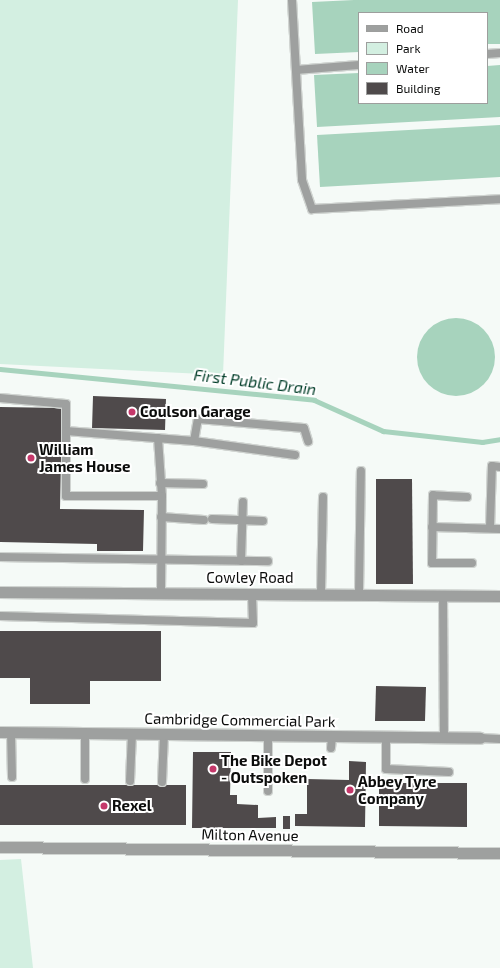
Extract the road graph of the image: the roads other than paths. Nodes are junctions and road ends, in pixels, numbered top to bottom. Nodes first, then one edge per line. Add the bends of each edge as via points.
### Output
1 (292, 0) edge
2 (500, 53) edge
3 (488, 54) edge
4 (358, 64) edge
5 (296, 70) junction
6 (500, 199) edge
7 (0, 398) edge
8 (66, 431) junction
9 (158, 438) junction
10 (194, 440) junction
11 (308, 441) dead end
12 (295, 456) dead end
13 (500, 467) edge
14 (361, 471) dead end
15 (160, 483) junction
16 (203, 484) dead end
17 (162, 496) junction
18 (323, 497) dead end
19 (467, 497) dead end
20 (242, 502) dead end
21 (161, 517) junction
22 (242, 519) junction
23 (263, 521) dead end
24 (432, 527) junction
25 (490, 528) junction
26 (500, 529) edge
27 (500, 535) edge
28 (0, 557) edge
29 (161, 561) junction
30 (241, 561) junction
31 (268, 561) dead end
32 (472, 563) dead end
33 (0, 592) edge
34 (160, 593) junction
35 (321, 593) junction
36 (359, 593) junction
37 (252, 594) junction
38 (443, 595) junction
39 (500, 596) edge
40 (0, 616) edge
41 (6, 732) edge
42 (85, 733) junction
43 (132, 734) junction
44 (164, 734) junction
45 (268, 735) junction
46 (332, 736) junction
47 (386, 737) junction
48 (444, 738) junction
49 (480, 738) joint
50 (500, 738) edge
51 (331, 748) dead end
52 (449, 772) dead end
53 (12, 777) dead end
54 (85, 779) dead end
55 (130, 781) dead end
56 (162, 782) dead end
57 (268, 791) dead end
58 (0, 847) edge
59 (500, 853) edge

1 - 5 lane
2 - 3 lane
4 - 5 lane
5 - 6 lane via 302,180 312,209
7 - 8 lane via 66,404
8 - 9 lane
8 - 17 lane via 66,496
9 - 10 lane
9 - 15 lane
10 - 11 lane via 198,419 304,428
10 - 12 lane
13 - 25 lane via 492,466
14 - 36 lane
15 - 16 lane
15 - 17 lane
17 - 21 lane
18 - 35 lane
19 - 24 lane via 433,495
20 - 22 lane
21 - 22 lane
21 - 29 lane
22 - 23 lane
22 - 30 lane
24 - 25 lane
24 - 32 lane via 432,562
25 - 26 lane
26 - 27 lane
28 - 29 lane
29 - 30 lane
29 - 34 lane
30 - 31 lane
33 - 34 street, Cowley Road
34 - 37 street, Cowley Road
35 - 36 street, Cowley Road
35 - 37 street, Cowley Road
36 - 38 street, Cowley Road
37 - 40 lane via 253,623
38 - 39 street, Cowley Road
38 - 48 lane
41 - 42 street, Cambridge Commercial Park
41 - 53 lane
42 - 43 street, Cambridge Commercial Park
42 - 54 lane
43 - 44 street, Cambridge Commercial Park
43 - 55 lane
44 - 45 street, Cambridge Commercial Park
44 - 56 lane
45 - 46 street, Cambridge Commercial Park
45 - 57 lane
46 - 47 street, Cambridge Commercial Park
46 - 51 lane
47 - 48 street, Cambridge Commercial Park
47 - 52 lane via 386,769
48 - 49 street, Cambridge Commercial Park
49 - 50 lane
58 - 59 street, Milton Avenue

